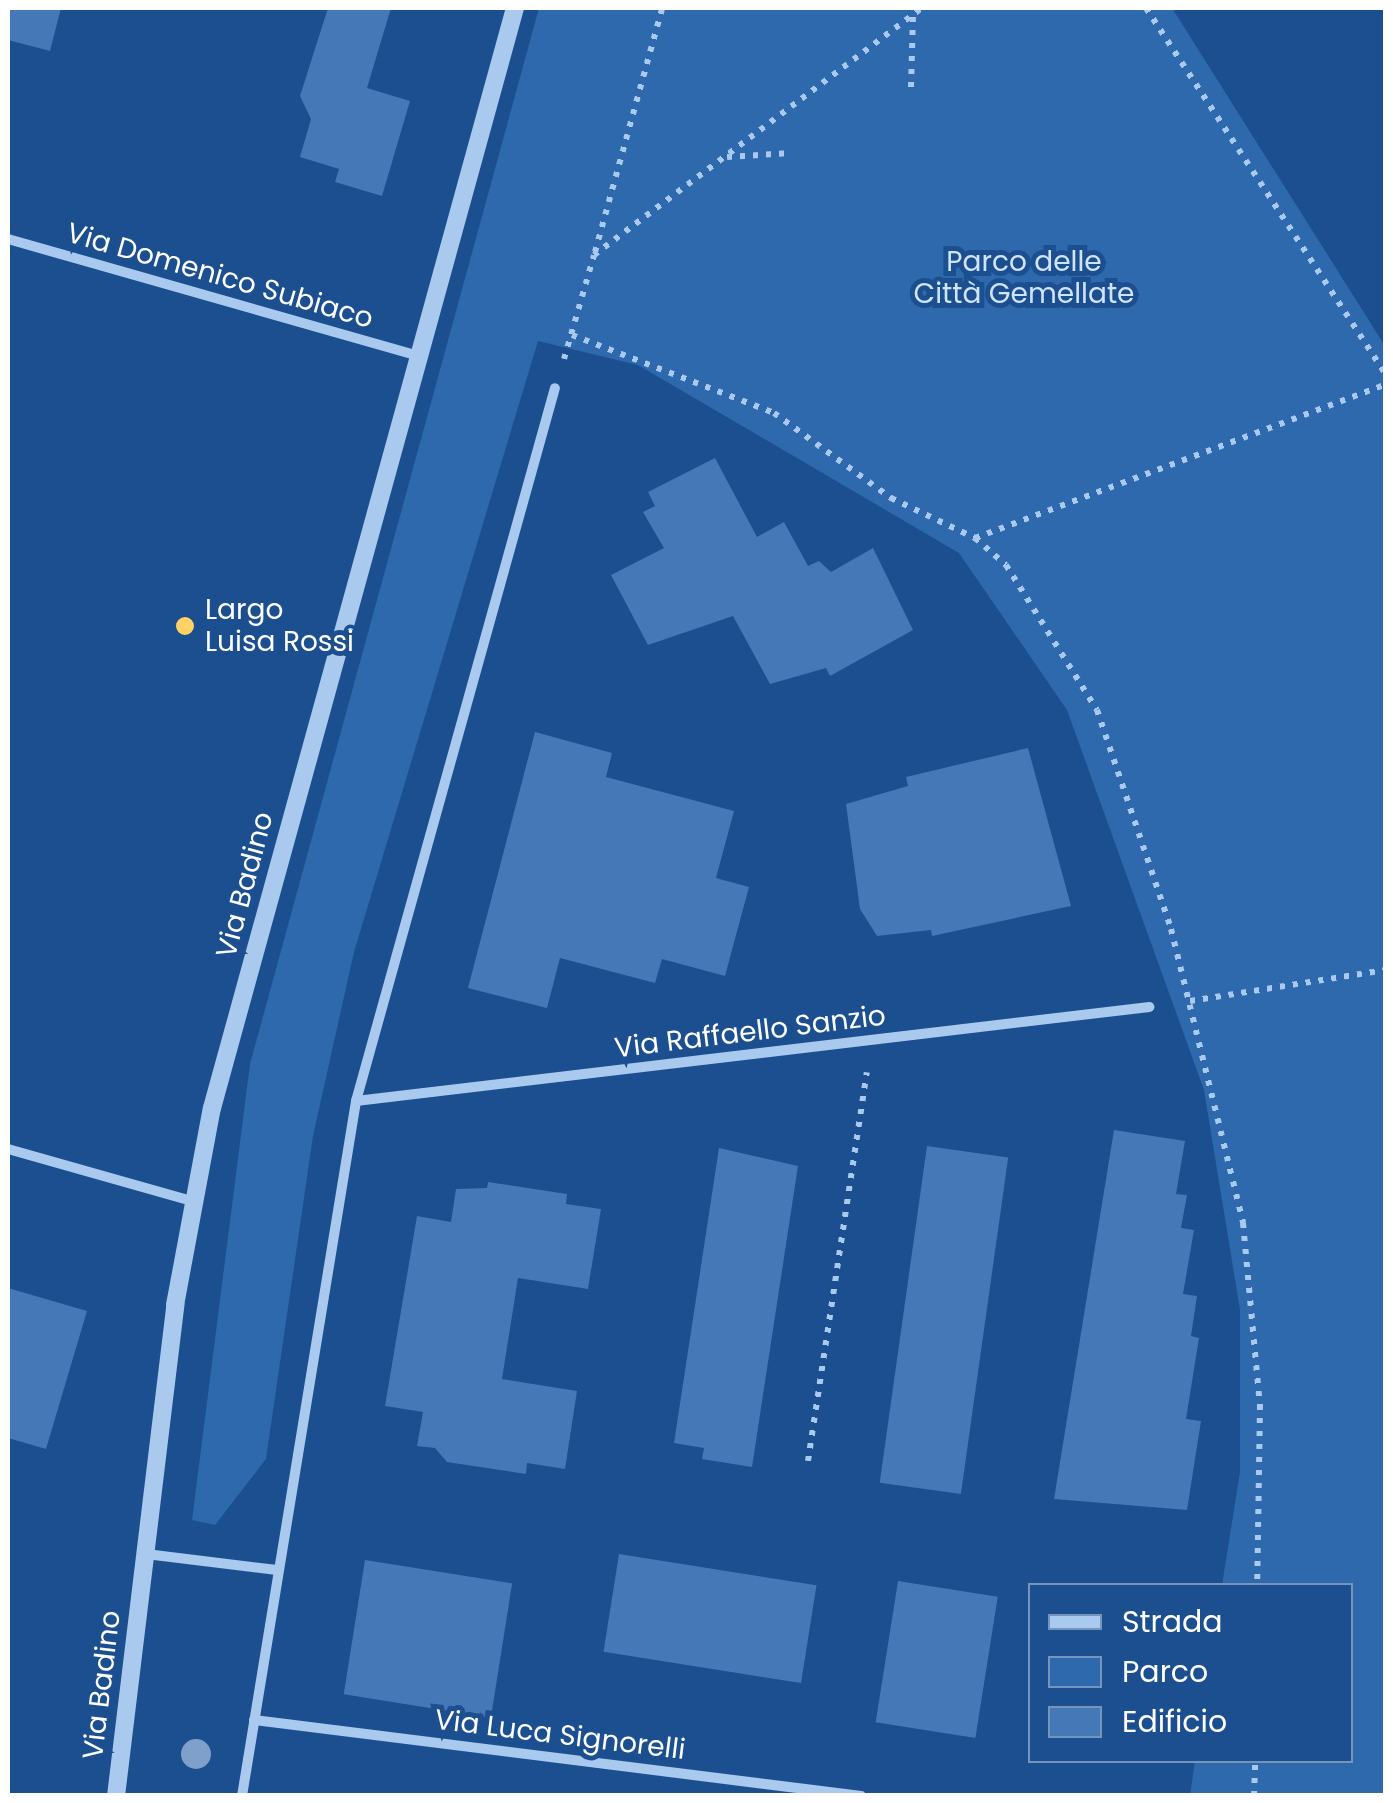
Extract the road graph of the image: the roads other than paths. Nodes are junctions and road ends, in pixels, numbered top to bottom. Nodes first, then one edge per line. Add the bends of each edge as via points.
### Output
1 (515, 8) edge
2 (8, 239) edge
3 (420, 356) junction
4 (555, 388) road end
5 (1149, 1008) road end
6 (356, 1101) junction
7 (8, 1149) edge
8 (192, 1201) junction
9 (146, 1554) junction
10 (278, 1570) junction
11 (254, 1720) junction
12 (116, 1796) edge
13 (242, 1796) edge
14 (861, 1796) edge

1 - 3 street, Via Badino
2 - 3 street, Via Domenico Subiaco
3 - 8 street, Via Badino
4 - 6 street
5 - 6 street, Via Raffaello Sanzio
6 - 10 street
7 - 8 street
8 - 9 street, Via Badino
9 - 10 street
9 - 12 street, Via Badino
10 - 11 street
11 - 13 street
11 - 14 street, Via Luca Signorelli

